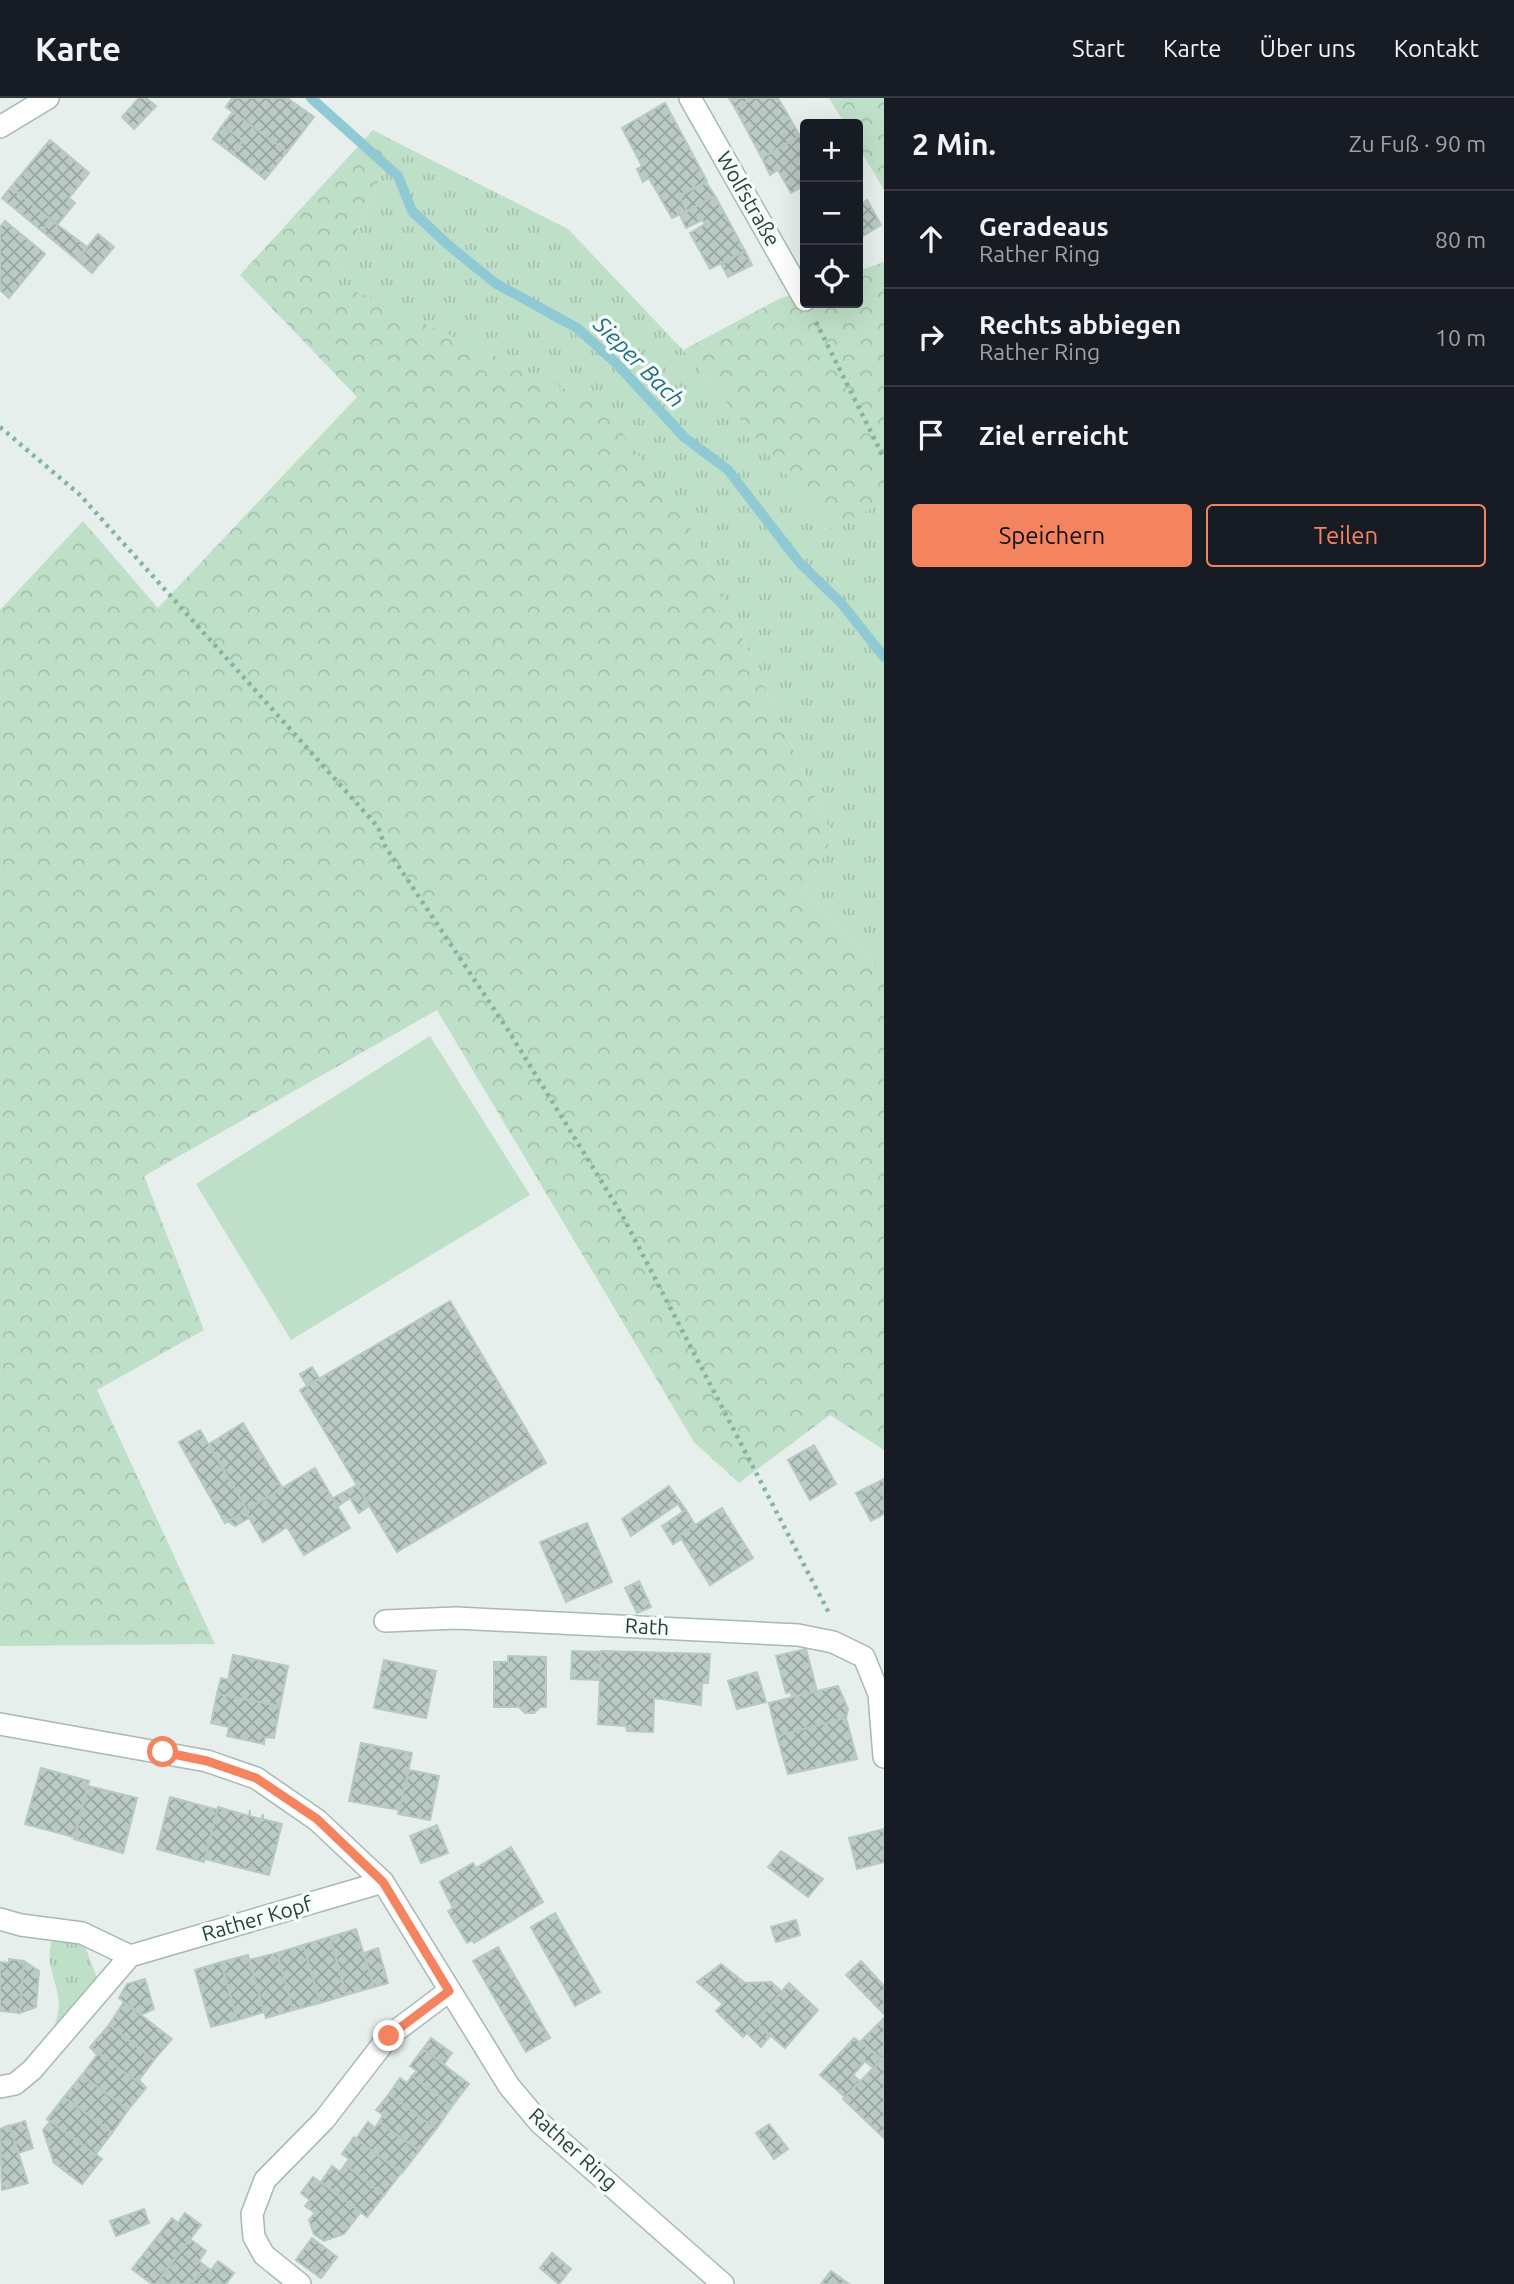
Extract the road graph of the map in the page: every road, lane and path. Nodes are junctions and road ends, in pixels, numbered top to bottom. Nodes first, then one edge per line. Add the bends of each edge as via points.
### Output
1 (48, 98) edge
2 (690, 98) edge
3 (0, 127) edge
4 (800, 291) edge
5 (809, 308) edge
6 (0, 426) edge
7 (884, 458) edge
8 (832, 1617) dead end
9 (385, 1620) dead end
10 (882, 1697) edge
11 (0, 1724) edge
12 (884, 1757) edge
13 (383, 1882) junction
14 (0, 1919) edge
15 (130, 1956) junction
16 (449, 1991) junction
17 (0, 2087) edge
18 (300, 2284) edge
19 (723, 2284) edge

1 - 3 street
2 - 4 street, Wolfstraße
5 - 7 path
6 - 8 path via 80,495 378,827 385,846 508,1030 621,1213
9 - 10 street, Rath via 456,1618 798,1635 833,1642 864,1657
10 - 12 street, Rath
11 - 13 street, Rather Ring via 207,1761 256,1778 317,1819
13 - 15 street, Rather Kopf
13 - 16 street, Rather Ring
14 - 15 street via 82,1933
15 - 17 street via 32,2070 15,2084
16 - 18 street via 389,2036 324,2120 265,2180 252,2214 254,2237 264,2255
16 - 19 street, Rather Ring via 509,2086 540,2123

